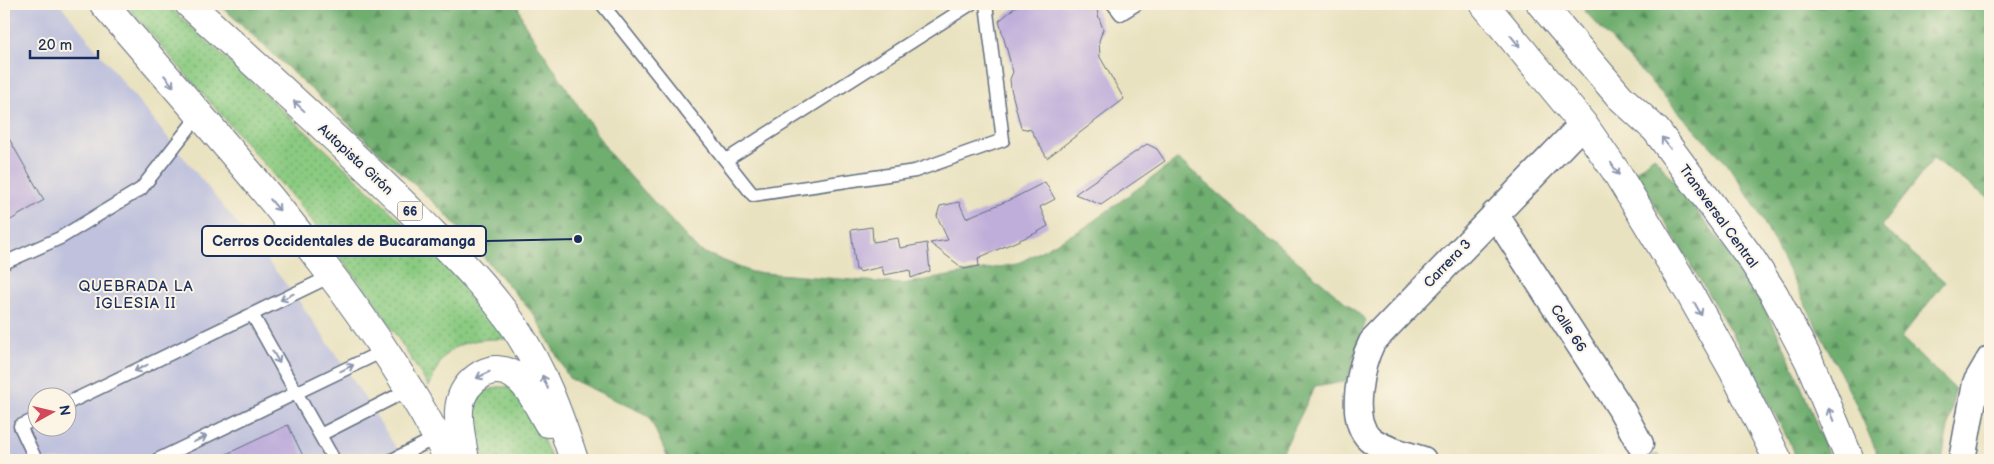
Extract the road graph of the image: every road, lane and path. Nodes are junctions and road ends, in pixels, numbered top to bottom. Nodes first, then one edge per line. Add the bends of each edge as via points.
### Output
1 (104, 4) edge
2 (189, 4) edge
3 (602, 4) edge
4 (971, 4) edge
5 (986, 4) edge
6 (1113, 4) edge
7 (1137, 4) edge
8 (1484, 4) edge
9 (1541, 4) edge
10 (199, 116) junction
11 (1583, 124) junction
12 (726, 160) junction
13 (1495, 214) junction
14 (4, 263) edge
15 (331, 276) junction
16 (252, 314) junction
17 (385, 350) junction
18 (1990, 359) edge
19 (410, 389) junction
20 (296, 393) junction
21 (78, 398) edge
22 (28, 422) edge
23 (320, 436) junction
24 (1640, 444) dead end
25 (443, 448) edge
26 (36, 460) edge
27 (156, 460) edge
28 (334, 460) edge
29 (392, 460) edge
30 (465, 460) edge
31 (573, 460) edge
32 (1423, 460) edge
33 (1778, 460) edge
34 (1850, 460) edge
35 (1962, 460) edge

1 -> 10 main road
31 -> 2 main road, Autopista Girón / 66 via 543,375 516,329 486,290 388,188
3 - 12 lane
4 - 12 lane
5 - 12 lane via 1003,140 915,171 753,195
6 - 7 lane via 1121,14
8 -> 11 main road
34 -> 9 main road, Transversal Central via 1805,353 1750,257 1656,130 1620,97
10 - 14 lane via 141,189 60,238
10 -> 15 main road via 296,229
11 - 13 street, Carrera 3
11 -> 33 main road via 1615,170 1689,292
13 - 24 street, Calle 66 via 1621,409
13 - 32 street, Carrera 3 via 1372,342 1365,356 1358,407 1361,425 1377,444
15 -> 16 lane
15 - 17 main road
16 -> 20 lane
16 -> 21 lane
17 - 19 main road
20 -> 17 lane
18 - 35 street via 1976,383
19 - 23 lane
19 - 25 main road
20 - 23 lane
27 -> 20 lane
22 - 26 lane via 20,426
23 - 28 lane
25 - 29 lane
31 -> 30 main road via 516,376 494,370 474,379 461,397 460,428

